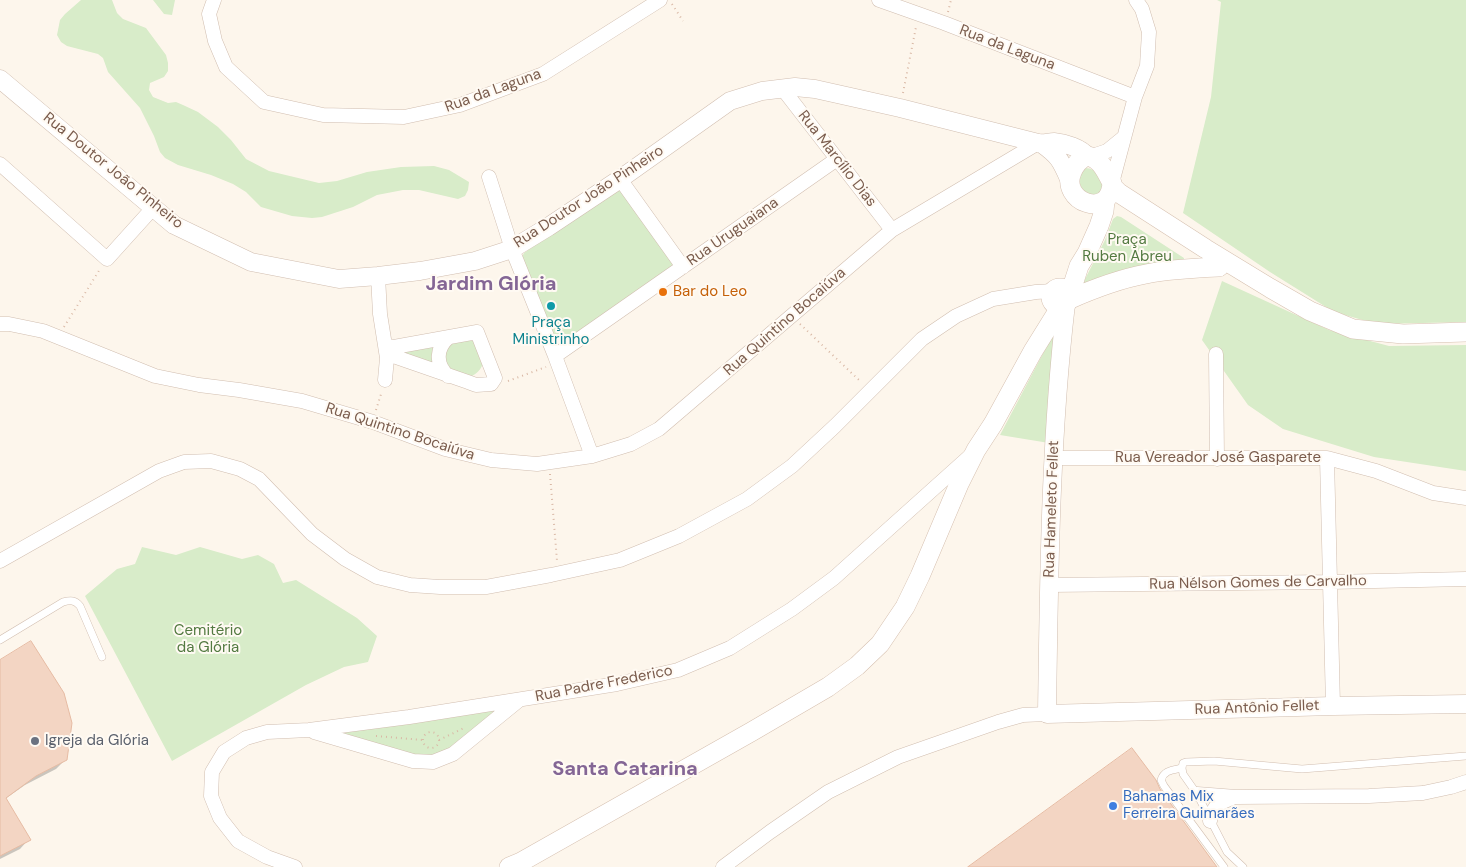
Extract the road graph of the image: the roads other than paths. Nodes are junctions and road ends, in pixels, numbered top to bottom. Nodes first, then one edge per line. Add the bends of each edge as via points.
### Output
1 (214, 0) edge
2 (879, 0) edge
3 (1136, 0) edge
4 (666, 2) edge
5 (0, 79) edge
6 (782, 88) junction
7 (1135, 97) junction
8 (1123, 138) junction
9 (1040, 143) junction
10 (1090, 156) junction
11 (837, 158) junction
12 (0, 164) edge
13 (489, 177) dead end
14 (620, 178) junction
15 (1069, 179) junction
16 (1105, 195) junction
17 (153, 208) junction
18 (892, 230) junction
19 (512, 249) junction
20 (683, 267) junction
21 (1220, 267) junction
22 (378, 276) junction
23 (1254, 279) junction
24 (1064, 298) junction
25 (0, 324) edge
26 (1466, 332) edge
27 (448, 337) junction
28 (386, 348) junction
29 (1216, 354) dead end
30 (556, 359) junction
31 (448, 376) junction
32 (385, 380) road end
33 (976, 450) junction
34 (592, 456) junction
35 (1054, 458) junction
36 (1327, 458) junction
37 (1218, 459) junction
38 (1466, 498) edge
39 (0, 561) edge
40 (1466, 579) edge
41 (1330, 582) junction
42 (1049, 585) junction
43 (0, 640) edge
44 (102, 657) dead end
45 (519, 700) junction
46 (1466, 704) edge
47 (1333, 706) junction
48 (1047, 714) junction
49 (309, 730) junction
50 (1466, 756) edge
51 (1182, 768) junction
52 (1466, 782) edge
53 (1196, 794) junction
54 (1236, 797) junction
55 (1210, 821) junction
56 (295, 867) edge
57 (509, 867) edge
58 (723, 867) edge
59 (1224, 867) edge
60 (1243, 867) edge

1 - 4 street, Rua da Laguna via 209,14 226,67 264,102 323,115 404,118 460,105 543,74
2 - 7 street, Rua da Laguna
3 - 7 street via 1149,32 1147,66
5 - 17 street, Rua Doutor João Pinheiro
6 - 9 street, Rua Doutor João Pinheiro via 815,89
6 - 11 street, Rua Marcílio Dias
6 - 14 street, Rua Doutor João Pinheiro via 730,101
7 - 8 street
8 - 10 street via 1108,151
8 - 16 street
9 - 10 street, Rua Doutor João Pinheiro via 1055,142
9 - 15 street, Rua Doutor João Pinheiro via 1055,153
9 - 18 street, Rua Quintino Bocaiúva
10 - 15 main road via 1075,164
10 - 16 main road via 1102,164
11 - 18 street, Rua Marcílio Dias
11 - 20 street, Rua Uruguaiana
12 - 17 street via 107,259
13 - 19 street
14 - 19 street, Rua Doutor João Pinheiro
14 - 20 street
15 - 16 main road via 1078,198
16 - 21 main road via 1198,258
16 - 23 main road via 1118,192
16 - 24 main road via 1104,211
17 - 22 street, Rua Doutor João Pinheiro via 174,225 251,262 339,279
18 - 34 street, Rua Quintino Bocaiúva via 659,429 631,444
19 - 22 street, Rua Doutor João Pinheiro via 475,261
19 - 30 street
20 - 30 street, Rua Uruguaiana
21 - 23 main road
21 - 24 main road via 1148,273
22 - 28 street
23 - 26 main road via 1310,311 1354,329 1403,334
24 - 33 main road
24 - 35 street, Rua Hameleto Fellet
24 - 39 street via 1036,292 993,299 956,316 922,339 792,466 747,498 678,536 620,560 486,586 410,584 377,577 345,560 312,534 259,480 240,469 211,461 184,462 159,471
25 - 34 street, Rua Quintino Bocaiúva via 42,331 155,376 302,400 445,449 491,460 537,464
27 - 28 street
27 - 31 street via 441,346 438,360
27 - 31 street via 477,332 495,378 490,383 476,384
28 - 31 street via 393,356
28 - 32 street
29 - 37 street
30 - 34 street
33 - 45 street, Rua Padre Frederico via 834,578 730,648 678,670
33 - 57 main road via 906,607 880,644 856,666 828,687 751,732
35 - 37 street, Rua Vereador José Gasparete
35 - 42 street, Rua Hameleto Fellet
36 - 37 street, Rua Vereador José Gasparete
36 - 38 street, Rua Vereador José Gasparete via 1376,471 1433,493
36 - 41 street
40 - 41 street, Rua Nélson Gomes de Carvalho
41 - 42 street, Rua Nélson Gomes de Carvalho
41 - 47 street
42 - 48 street, Rua Hameleto Fellet
43 - 44 lane via 70,600 80,606
45 - 49 street, Rua Padre Frederico
45 - 49 street via 453,754 434,762 413,761
46 - 47 street, Rua Antônio Fellet
47 - 48 street, Rua Antônio Fellet
48 - 58 street via 1023,715 998,722 898,757 828,792
49 - 56 street via 267,732 246,738 224,752 212,772 211,796 220,818 238,841 267,857
50 - 51 lane via 1302,768 1192,761 1186,762
51 - 53 lane
51 - 59 lane via 1166,772 1161,780
52 - 54 street via 1423,793
53 - 54 street
53 - 55 lane
54 - 55 street via 1221,802 1211,812
55 - 60 lane via 1227,852

